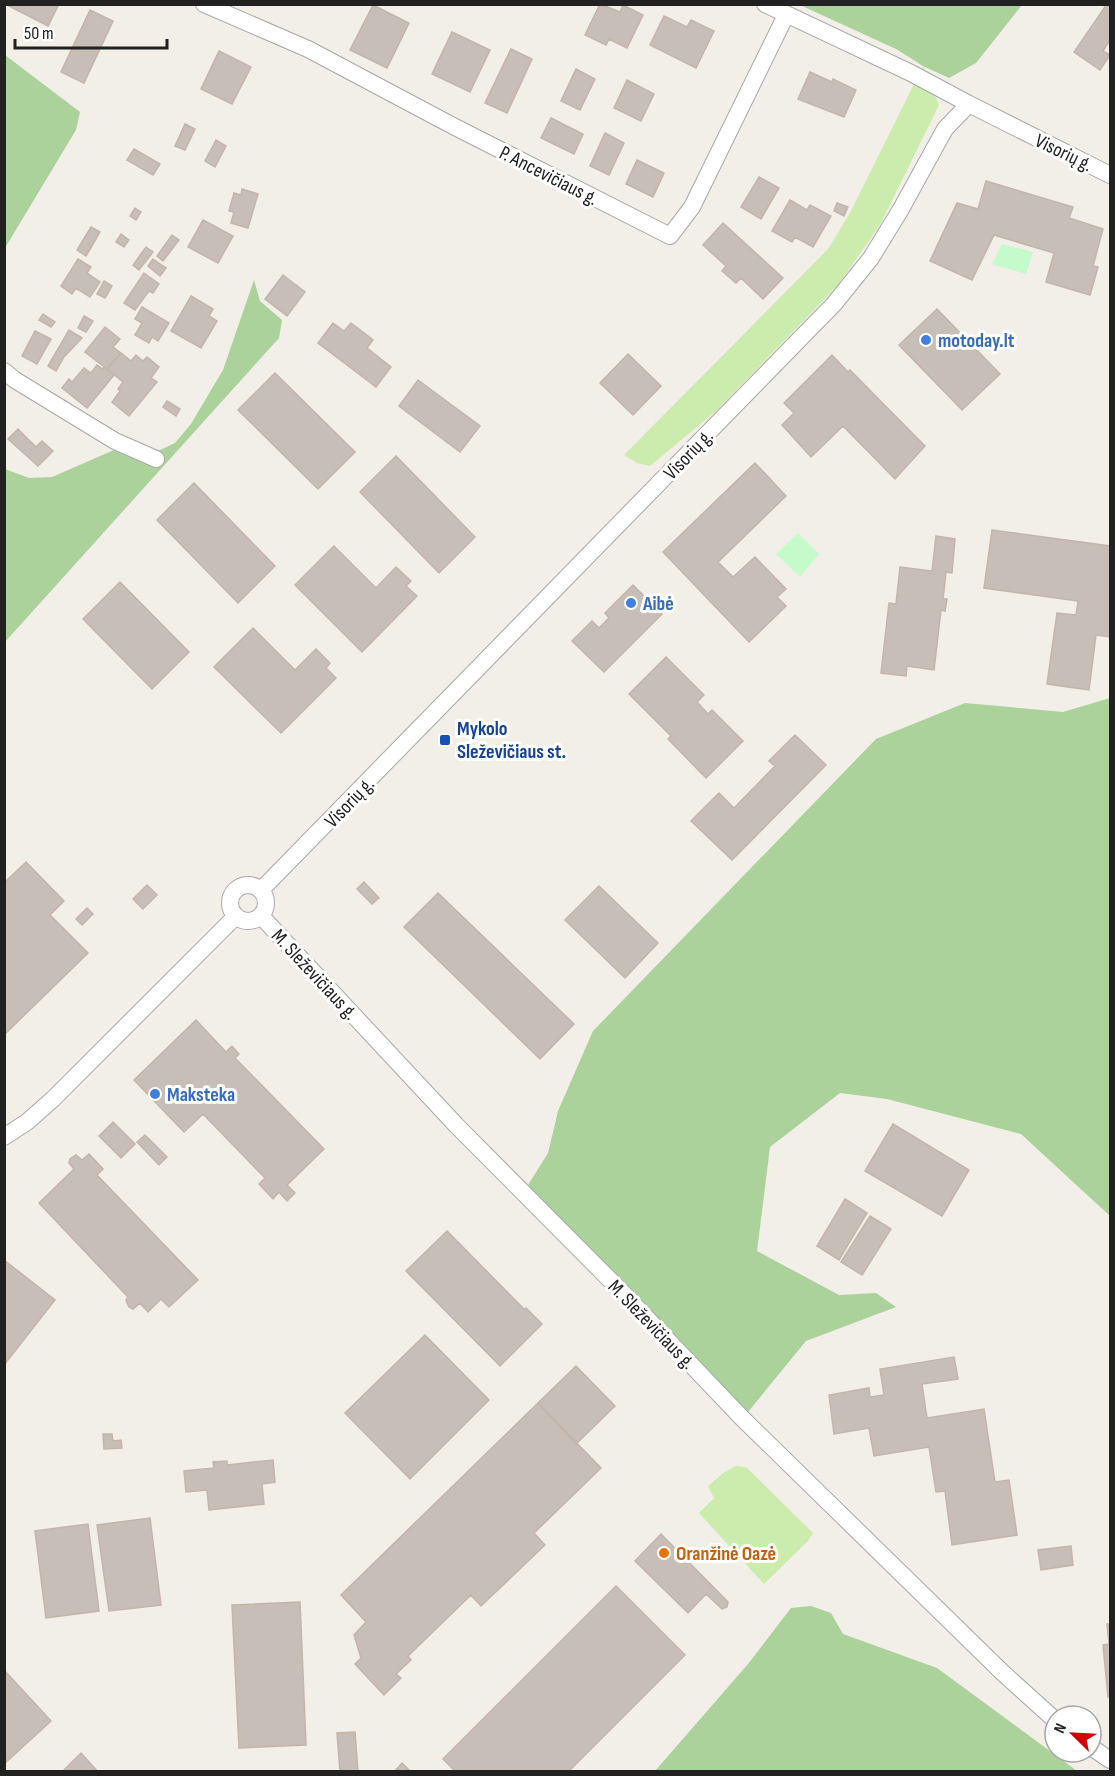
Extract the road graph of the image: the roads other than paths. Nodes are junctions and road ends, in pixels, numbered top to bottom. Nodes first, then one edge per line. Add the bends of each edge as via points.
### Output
1 (204, 4) edge
2 (765, 4) edge
3 (786, 15) junction
4 (969, 104) junction
5 (1110, 175) edge
6 (4, 371) edge
7 (156, 459) dead end
8 (261, 890) junction
9 (236, 916) junction
10 (261, 916) junction
11 (4, 1137) edge
12 (1043, 1709) edge

1 - 3 street, P. Ancevičiaus g. via 308,49 670,236 692,207
2 - 3 street
3 - 4 street
4 - 5 street, Visorių g.
4 - 8 street, Visorių g. via 945,129 871,258 834,304
6 - 7 street via 115,441
8 - 9 street via 245,885 235,890 230,906
8 - 10 street, M. Sleževičiaus g. via 266,906
9 - 10 street, M. Sleževičiaus g. via 248,921
9 - 11 street via 53,1099
10 - 12 street, M. Sleževičiaus g. via 456,1125 742,1418

